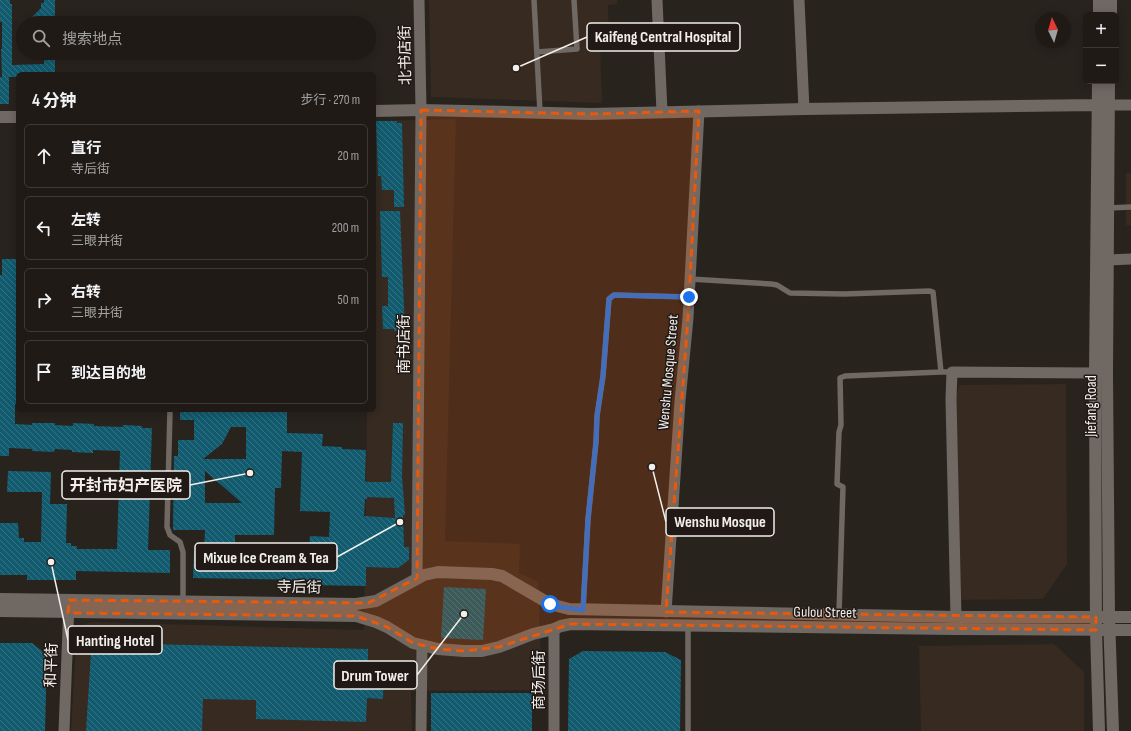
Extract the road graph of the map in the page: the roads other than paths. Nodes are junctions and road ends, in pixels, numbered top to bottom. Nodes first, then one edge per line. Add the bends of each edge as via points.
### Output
1 (420, 0) edge
2 (534, 0) edge
3 (574, 0) edge
4 (657, 0) edge
5 (799, 0) edge
6 (1099, 0) edge
7 (1111, 0) edge
8 (1099, 12) edge
9 (1111, 12) edge
10 (536, 52) junction
11 (1099, 84) edge
12 (1108, 84) edge
13 (1103, 105) junction
14 (1131, 105) edge
15 (804, 109) junction
16 (420, 110) junction
17 (376, 111) edge
18 (540, 112) junction
19 (662, 112) junction
20 (699, 112) junction
21 (0, 117) edge
22 (16, 117) edge
23 (1131, 207) edge
24 (1108, 208) junction
25 (1131, 259) edge
26 (1108, 260) junction
27 (690, 279) junction
28 (689, 297) junction
29 (941, 372) junction
30 (952, 372) junction
31 (1095, 373) junction
32 (170, 412) edge
33 (417, 578) junction
34 (0, 599) edge
35 (183, 602) junction
36 (68, 607) junction
37 (583, 610) junction
38 (0, 611) edge
39 (666, 612) junction
40 (839, 615) junction
41 (956, 617) junction
42 (1131, 617) edge
43 (1096, 624) junction
44 (1109, 624) junction
45 (688, 626) junction
46 (554, 629) junction
47 (1131, 630) edge
48 (422, 645) junction
49 (64, 731) edge
50 (421, 731) edge
51 (554, 731) edge
52 (688, 731) edge
53 (1099, 731) edge
54 (1113, 731) edge

1 - 16 street, 北书店街
2 - 10 lane
3 - 10 lane via 577,49
4 - 19 street
5 - 15 street
6 - 8 street
7 - 9 street
10 - 18 lane
11 - 13 street, Jiefang Road
12 - 13 street, Jiefang Road
13 - 14 street
13 - 15 street
13 - 24 street, Jiefang Road
13 - 31 street, Jiefang Road
15 - 20 street
16 - 17 street
16 - 18 street
16 - 33 street, 南书店街
18 - 19 street
19 - 20 street
20 - 27 street, Wenshu Mosque Street
21 - 22 street
23 - 24 lane
24 - 26 street, Jiefang Road
25 - 26 street
26 - 44 street, Jiefang Road
27 - 28 street, Wenshu Mosque Street
27 - 29 lane via 771,284 790,293 933,292
28 - 37 lane via 614,295 609,299 588,519
28 - 39 street, Wenshu Mosque Street
29 - 30 lane
29 - 40 lane via 840,378 841,425 837,484 843,487
30 - 31 street
30 - 41 street
31 - 43 street, Jiefang Road
32 - 35 lane via 167,527 170,535 180,542 183,552
33 - 35 street, 寺后街 via 368,603
33 - 37 street, 寺后街 via 438,572 492,574 509,579 550,604
34 - 36 street, 寺后街
35 - 36 street, 寺后街
36 - 38 street, 寺后街
36 - 48 street, 寺后街 via 356,616 376,622
36 - 49 street, 和平街
37 - 39 street, Gulou Street
39 - 40 street, Gulou Street
40 - 41 street, Gulou Street
41 - 43 street, Gulou Street
42 - 44 street
43 - 44 street
43 - 45 street, Gulou Street via 953,629
43 - 53 street, Jiefang Road
44 - 47 street
44 - 54 street, Jiefang Road
45 - 46 street, Gulou Street via 571,624
45 - 52 lane
46 - 48 street, 寺后街 via 482,651 438,649
46 - 51 street, 商场后街
48 - 50 street

